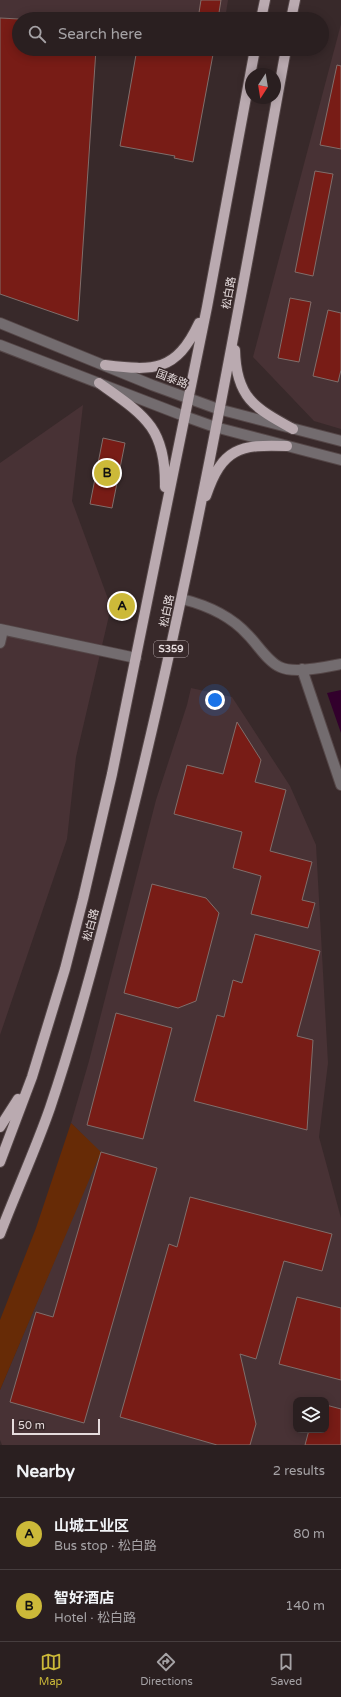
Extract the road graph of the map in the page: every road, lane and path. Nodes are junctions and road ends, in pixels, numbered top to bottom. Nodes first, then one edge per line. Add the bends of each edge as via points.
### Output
1 (265, 0) edge
2 (295, 0) edge
3 (262, 12) edge
4 (292, 12) edge
5 (254, 56) edge
6 (285, 56) edge
7 (206, 306) junction
8 (0, 323) edge
9 (234, 331) junction
10 (0, 345) edge
11 (105, 365) junction
12 (98, 383) junction
13 (188, 398) junction
14 (218, 409) junction
15 (184, 416) junction
16 (215, 427) junction
17 (294, 429) junction
18 (341, 441) edge
19 (287, 446) junction
20 (341, 460) edge
21 (165, 513) junction
22 (195, 532) junction
23 (182, 599) junction
24 (1, 629) edge
25 (0, 643) edge
26 (136, 658) junction
27 (341, 664) edge
28 (302, 669) junction
29 (341, 784) edge
30 (32, 1077) junction
31 (0, 1127) edge
32 (0, 1162) edge
33 (0, 1234) edge

1 - 3 main road
2 - 4 main road
5 - 7 main road, 松白路 / S359
6 - 9 main road, 松白路 / S359
7 - 11 main road via 185,349 164,365 149,368
7 - 13 main road, 松白路 / S359
8 - 11 street, 国泰路
9 - 14 main road, 松白路 / S359
9 - 17 main road via 235,363 244,392 263,412
10 - 12 street
11 - 13 street, 国泰路
12 - 15 street
12 - 21 main road via 140,413 156,435 163,452
13 - 14 street, 国泰路
13 - 15 main road, 松白路 / S359
14 - 16 main road, 松白路 / S359
14 - 17 street, 国泰路
15 - 16 street
15 - 21 main road, 松白路 / S359
16 - 19 street
16 - 22 main road, 松白路 / S359
17 - 18 street, 国泰路
19 - 20 street
19 - 22 main road via 251,446 239,449 227,457 213,478
21 - 26 main road, 松白路 / S359
22 - 23 main road, 松白路 / S359
23 - 28 street via 200,603 238,624 280,668
23 - 33 main road, 松白路 / S359 via 106,918 49,1110
24 - 25 street
24 - 26 street
26 - 30 main road, 松白路 / S359 via 83,899
27 - 28 street
28 - 29 street
30 - 31 main road, S359
30 - 32 main road

